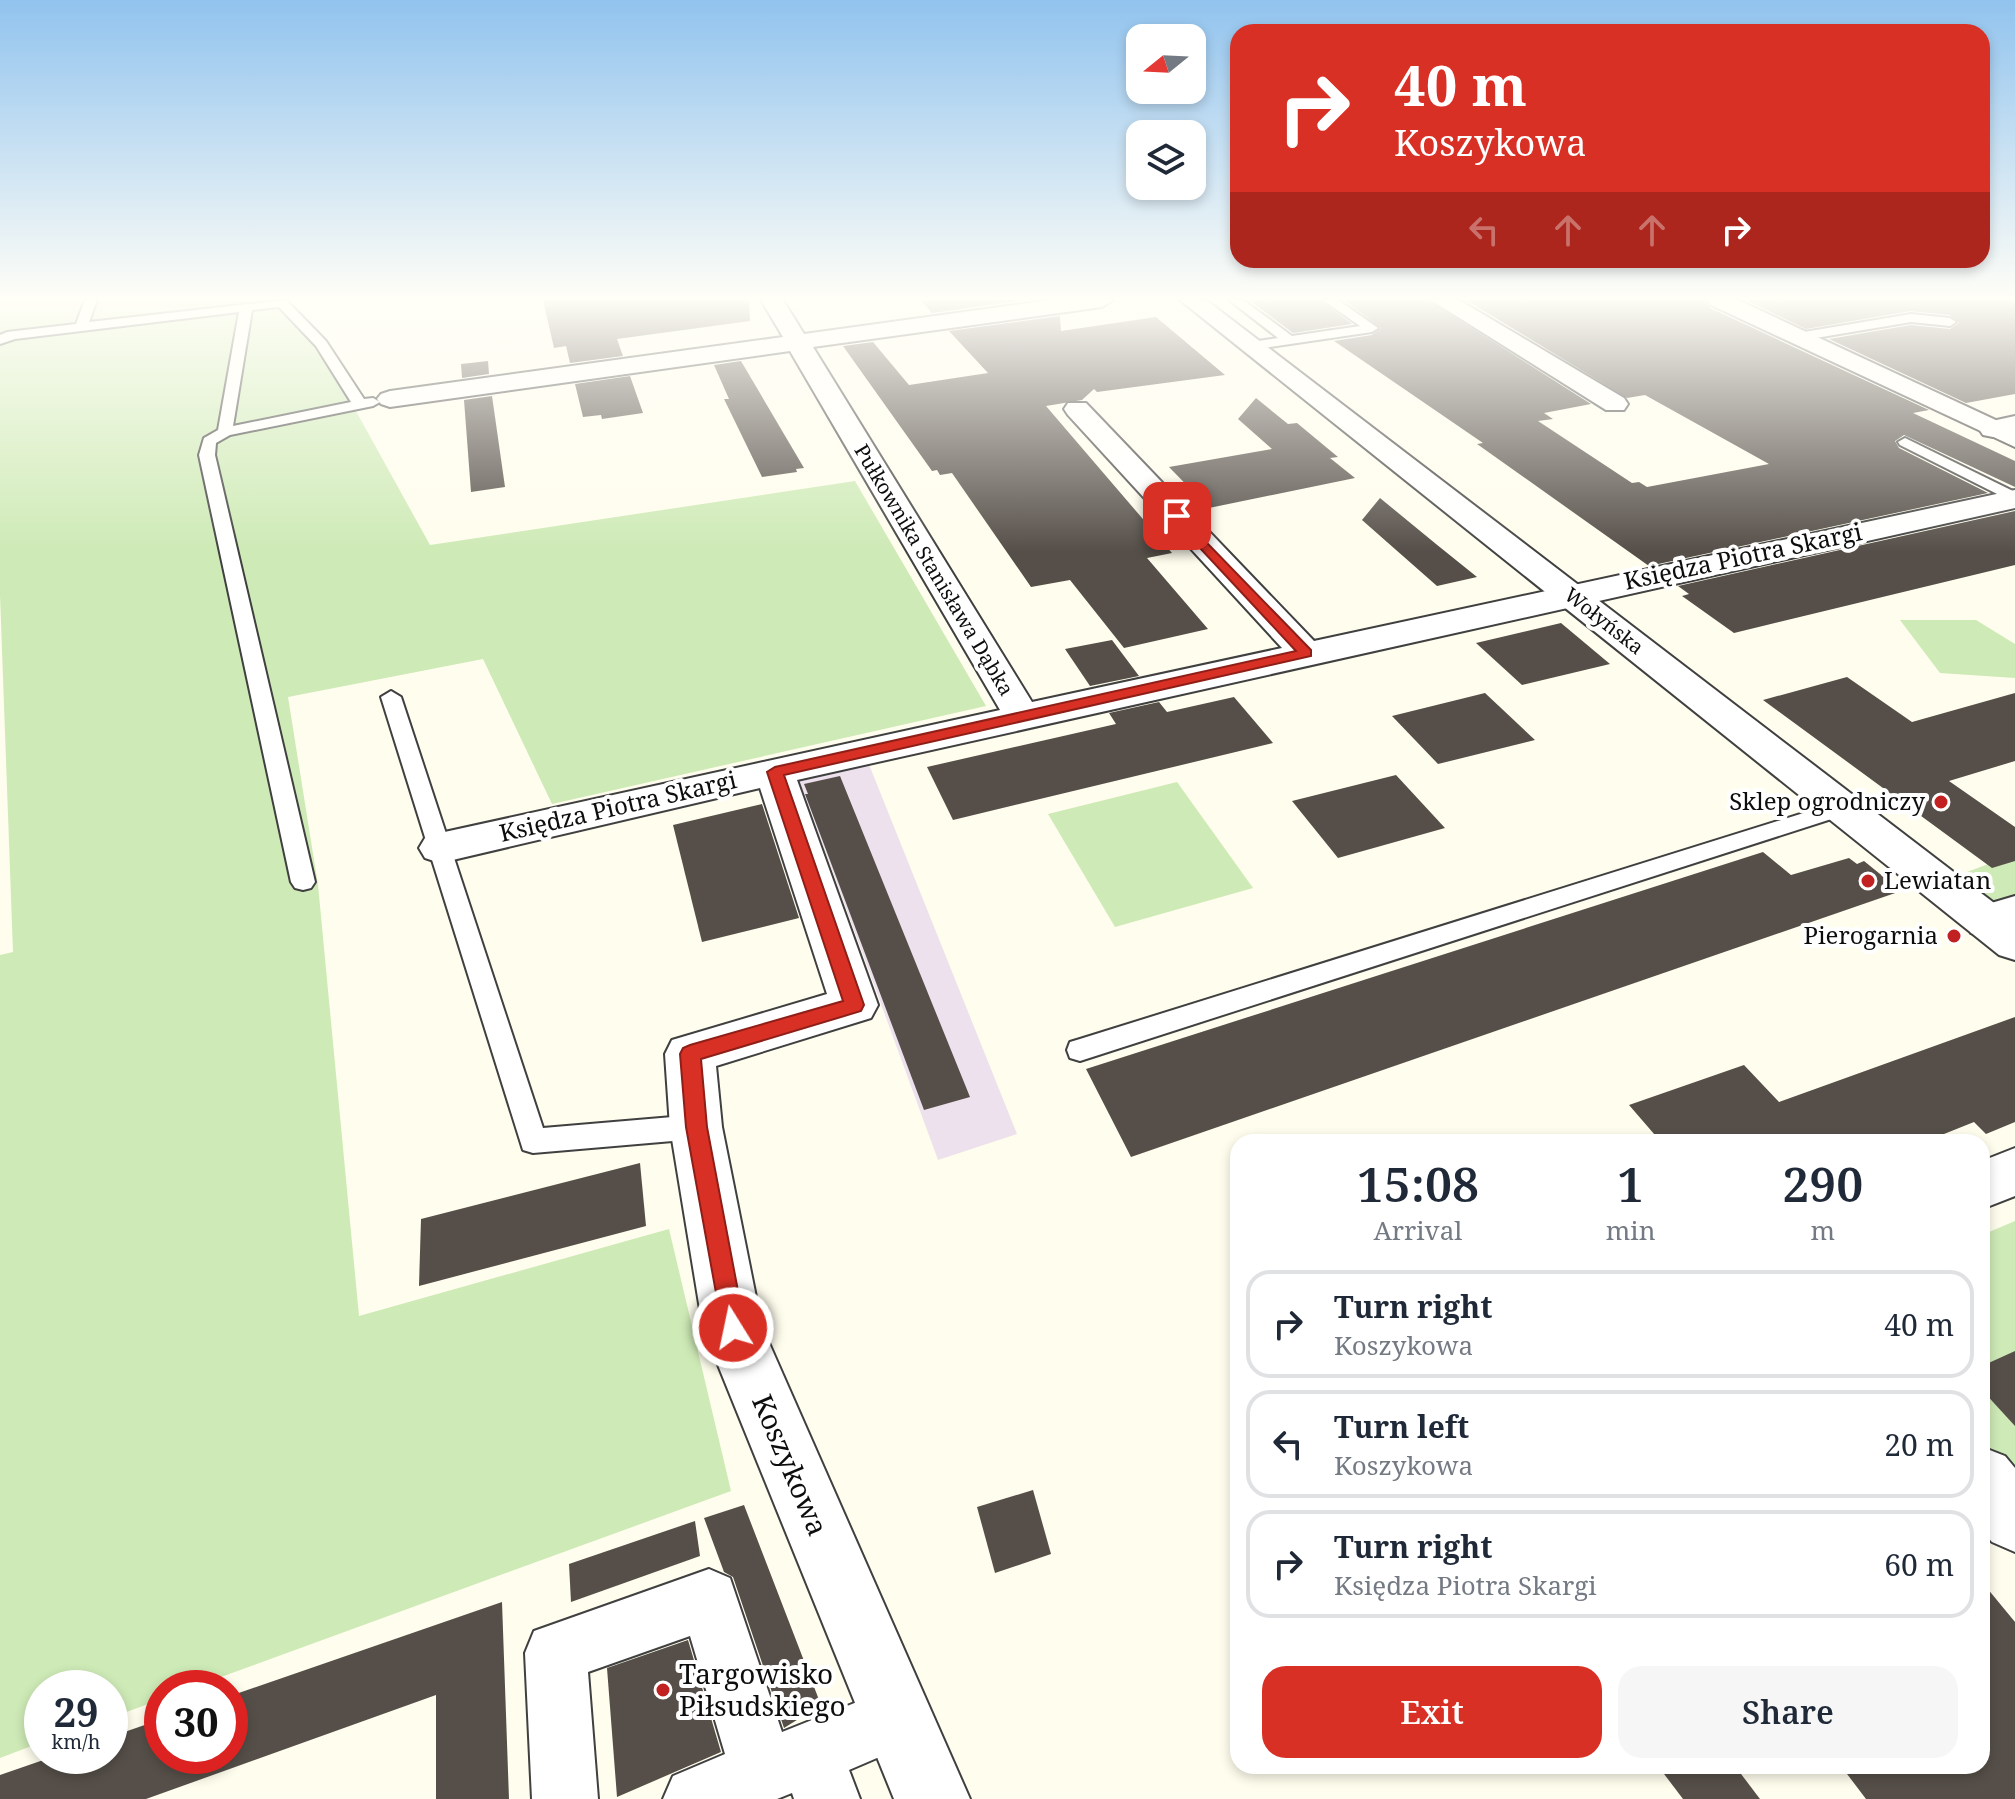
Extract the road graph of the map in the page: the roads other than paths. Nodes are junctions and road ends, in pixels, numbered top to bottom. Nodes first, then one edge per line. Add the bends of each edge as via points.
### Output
1 (233, 384) edge
2 (347, 384) edge
3 (498, 384) edge
4 (823, 384) edge
5 (1298, 384) edge
6 (1582, 384) edge
7 (1903, 384) edge
8 (390, 399) joint
9 (360, 404) junction
10 (1615, 404) dead end
11 (1077, 409) dead end
12 (2008, 431) edge
13 (225, 432) junction
14 (1905, 442) dead end
15 (2015, 498) edge
16 (1571, 595) junction
17 (1306, 653) junction
18 (391, 697) dead end
19 (1022, 716) junction
20 (775, 772) junction
21 (1842, 808) junction
22 (440, 848) junction
23 (303, 882) dead end
24 (2006, 925) edge
25 (1080, 1050) dead end
26 (696, 1127) junction
27 (2015, 1172) edge
28 (1990, 1182) edge
29 (1990, 1489) edge
30 (2015, 1519) edge
31 (897, 1718) junction
32 (800, 1774) edge
33 (565, 1799) edge
34 (696, 1799) edge
35 (932, 1799) edge

1 - 13 lane
2 - 9 lane
3 - 8 street
4 - 19 street, Pułkownika Stanisława Dąbka
5 - 16 street, Wołyńska
6 - 10 street
7 - 12 street
8 - 9 lane
9 - 13 lane
11 - 17 street
13 - 23 lane via 209,441 207,455
14 - 15 lane
15 - 16 street, Księdza Piotra Skargi
16 - 17 street, Księdza Piotra Skargi
16 - 21 street, Wołyńska
17 - 19 street, Księdza Piotra Skargi
18 - 22 lane
19 - 20 street, Księdza Piotra Skargi
20 - 22 street, Księdza Piotra Skargi
20 - 26 street, Koszykowa via 854,1005 690,1054
21 - 24 street, Wołyńska
21 - 25 lane
22 - 26 lane via 533,1141
26 - 31 street, Koszykowa via 733,1328
27 - 28 street
29 - 30 street
31 - 32 street
31 - 35 street, Koszykowa
32 - 33 street via 709,1599 556,1653
32 - 34 street

